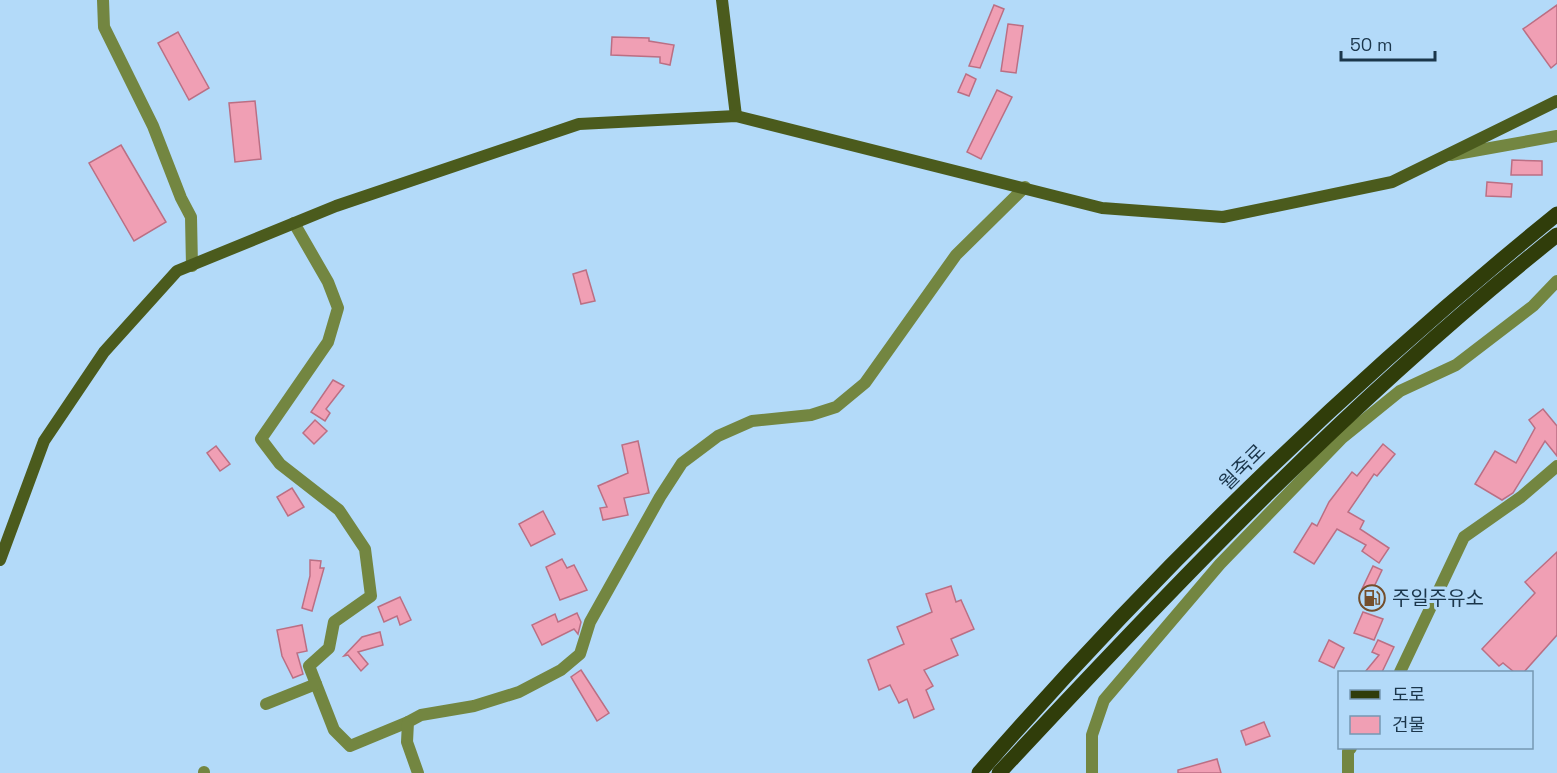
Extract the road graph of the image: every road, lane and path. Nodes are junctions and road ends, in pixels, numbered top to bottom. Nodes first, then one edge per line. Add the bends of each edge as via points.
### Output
1 (103, 0) edge
2 (722, 0) edge
3 (1557, 101) edge
4 (736, 116) junction
5 (1557, 136) edge
6 (1444, 157) junction
7 (1025, 187) junction
8 (1557, 214) edge
9 (294, 223) junction
10 (1557, 235) edge
11 (192, 266) junction
12 (1557, 282) edge
13 (1557, 466) edge
14 (0, 560) edge
15 (1400, 671) edge
16 (316, 684) junction
17 (266, 704) dead end
18 (408, 722) junction
19 (1350, 749) edge
20 (418, 773) edge
21 (979, 773) edge
22 (999, 773) edge
23 (1092, 773) edge
24 (1348, 773) edge

1 - 11 street via 104,27 153,126 191,216
2 - 4 street
3 - 6 street
4 - 7 street
4 - 9 street via 579,124
5 - 6 street
6 - 7 street via 1392,182 1223,217 1102,208
7 - 18 street via 956,255 865,383 836,407 811,415 752,421 718,436 682,463 591,622 580,654 561,670 519,692 474,706 421,715
8 - 21 main road, 월죽로 via 1347,393 1149,590
9 - 11 street
9 - 16 street via 328,282 338,308 328,342 261,439 280,464 339,510 365,549 371,596 334,622 329,648 309,666
10 - 22 main road, 월죽로 via 1352,412 1166,595
11 - 14 street via 177,272 104,352 44,441
12 - 23 street via 1533,306 1456,365 1400,391 1342,438 1220,564 1104,700 1092,735
13 - 15 street via 1464,537
16 - 17 street
16 - 18 street via 334,730 350,746
18 - 20 street via 407,742
19 - 24 street

